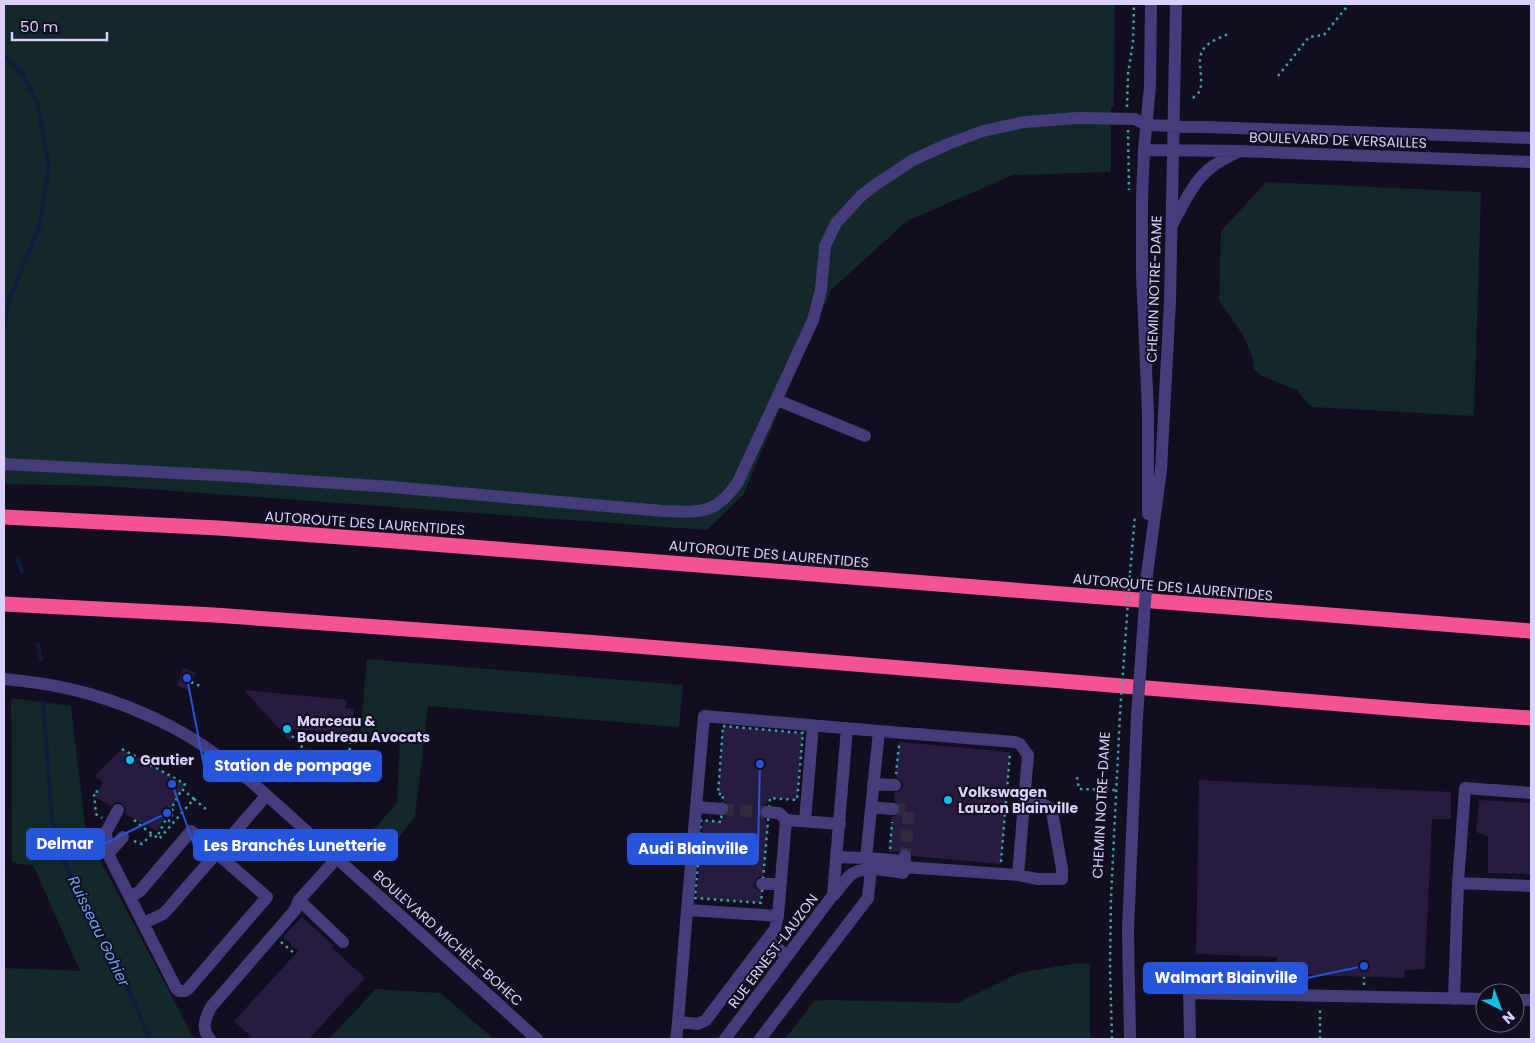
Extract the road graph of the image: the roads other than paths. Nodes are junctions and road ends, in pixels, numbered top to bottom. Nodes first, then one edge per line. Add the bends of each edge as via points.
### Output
1 (1151, 4) edge
2 (1176, 4) edge
3 (1146, 125) junction
4 (1173, 126) junction
5 (1531, 138) edge
6 (1144, 150) junction
7 (1173, 150) junction
8 (1239, 151) junction
9 (1531, 162) edge
10 (1172, 225) junction
11 (777, 400) junction
12 (865, 436) dead end
13 (4, 464) edge
14 (4, 516) edge
15 (1147, 574) junction
16 (4, 604) edge
17 (1531, 631) edge
18 (4, 680) edge
19 (1531, 718) edge
20 (813, 725) junction
21 (847, 728) junction
22 (879, 731) junction
23 (874, 784) junction
24 (895, 785) road end
25 (1531, 793) edge
26 (266, 796) junction
27 (1025, 802) junction
28 (696, 807) junction
29 (871, 807) junction
30 (722, 809) tunnel mouth
31 (893, 809) tunnel mouth
32 (118, 810) dead end
33 (767, 812) tunnel mouth
34 (786, 820) junction
35 (805, 822) junction
36 (840, 824) junction
37 (123, 837) road end
38 (217, 853) junction
39 (108, 854) junction
40 (837, 857) junction
41 (337, 858) junction
42 (870, 862) junction
43 (1018, 875) junction
44 (1458, 883) junction
45 (762, 884) dead end
46 (781, 884) junction
47 (1531, 886) edge
48 (130, 897) junction
49 (299, 900) junction
50 (830, 901) junction
51 (696, 906) junction
52 (778, 916) junction
53 (144, 923) junction
54 (767, 940) junction
55 (343, 942) dead end
56 (787, 956) junction
57 (1454, 999) junction
58 (1475, 999) edge
59 (678, 1022) junction
60 (210, 1039) edge
61 (537, 1039) edge
62 (676, 1039) edge
63 (725, 1039) edge
64 (760, 1039) edge
65 (1130, 1039) edge
66 (1190, 1039) edge

1 - 3 street, CHEMIN NOTRE-DAME
2 - 4 street, CHEMIN NOTRE-DAME
3 - 4 street, BOULEVARD DE VERSAILLES
3 - 6 street, CHEMIN NOTRE-DAME
3 - 11 street, BOULEVARD DE VERSAILLES via 1135,119 1078,118 1005,126 948,144 913,160 875,185 845,212 830,235 823,256 818,305
4 - 5 street, BOULEVARD DE VERSAILLES
4 - 7 street, CHEMIN NOTRE-DAME
6 - 7 street, BOULEVARD DE VERSAILLES
6 - 15 street, CHEMIN NOTRE-DAME via 1142,265 1148,412
7 - 8 street, BOULEVARD DE VERSAILLES
7 - 10 street, CHEMIN NOTRE-DAME
8 - 9 street, BOULEVARD DE VERSAILLES
8 - 10 street via 1201,177
10 - 15 street, CHEMIN NOTRE-DAME via 1160,470
11 - 12 street
11 - 13 street, BOULEVARD DE VERSAILLES via 738,482 723,501 701,511 662,511 244,477
14 - 17 highway, AUTOROUTE DES LAURENTIDES via 382,540
15 - 65 street, CHEMIN NOTRE-DAME, bridge via 1128,903
16 - 19 highway via 214,615 599,643
18 - 26 street, BOULEVARD MICHÈLE-BOHEC via 80,691 143,712 198,742
20 - 21 street
20 - 28 street via 704,716
20 - 35 street
21 - 22 street
21 - 36 street, RUE ERNEST-LAUZON
22 - 23 street
22 - 27 street via 1020,744 1029,760
23 - 24 street
23 - 29 street
25 - 44 street via 1465,788
26 - 38 street
26 - 41 street, BOULEVARD MICHÈLE-BOHEC
27 - 43 street
27 - 43 street via 1041,803 1052,812 1062,879
28 - 30 street
28 - 51 street
29 - 31 street
29 - 42 street
32 - 39 street via 106,832
33 - 34 street via 779,813
34 - 35 street
34 - 46 street
35 - 36 street
36 - 40 street, RUE ERNEST-LAUZON
37 - 39 street
38 - 48 street via 191,831 140,891
38 - 53 street via 168,909
38 - 53 street via 267,897 185,991 176,988
39 - 48 street
40 - 42 street
40 - 50 street, RUE ERNEST-LAUZON
41 - 49 street
41 - 61 street, BOULEVARD MICHÈLE-BOHEC
42 - 43 street
42 - 50 street via 852,873
42 - 64 street via 868,898
44 - 47 street
44 - 57 street
45 - 46 street
46 - 52 street
48 - 53 street
49 - 55 street
49 - 60 street via 295,910 211,1007 204,1025
50 - 56 street, RUE ERNEST-LAUZON
51 - 52 street via 726,906
51 - 59 street
52 - 54 street via 777,925
54 - 56 street
54 - 59 street via 706,1020 698,1024
56 - 63 street, RUE ERNEST-LAUZON
57 - 58 street
57 - 66 street via 1189,993
59 - 62 street

